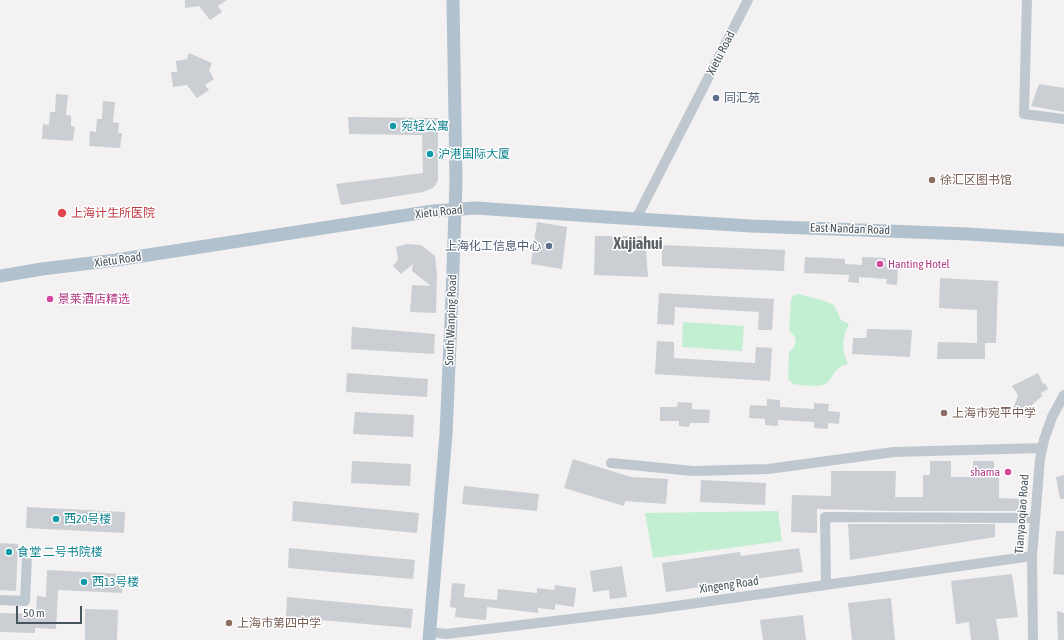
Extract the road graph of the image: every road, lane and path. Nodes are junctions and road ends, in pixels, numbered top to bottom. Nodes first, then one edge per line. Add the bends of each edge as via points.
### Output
1 (454, 0) edge
2 (748, 0) edge
3 (1027, 0) edge
4 (1064, 119) edge
5 (455, 210) junction
6 (636, 219) junction
7 (1064, 240) edge
8 (0, 276) edge
9 (1064, 395) edge
10 (1042, 448) junction
11 (612, 463) dead end
12 (1034, 518) junction
13 (1032, 556) junction
14 (27, 557) dead end
15 (826, 585) junction
16 (0, 600) edge
17 (429, 636) edge
18 (1033, 640) edge

1 - 5 main road, South Wanping Road
2 - 6 street, Xietu Road
3 - 4 street via 1024,114
5 - 6 main road, Xietu Road via 476,208
5 - 8 main road, Xietu Road via 433,211
5 - 17 main road, South Wanping Road via 446,434
6 - 7 main road, East Nandan Road
9 - 10 street, Tianyaoqiao Road via 1052,417
10 - 11 street via 894,452 768,469 693,471
10 - 12 street, Tianyaoqiao Road
12 - 13 street, Tianyaoqiao Road
12 - 15 street via 825,517
13 - 15 street, Xingeng Road
13 - 18 street, Tianyaoqiao Road
14 - 16 street via 25,601
15 - 17 street, Xingeng Road

